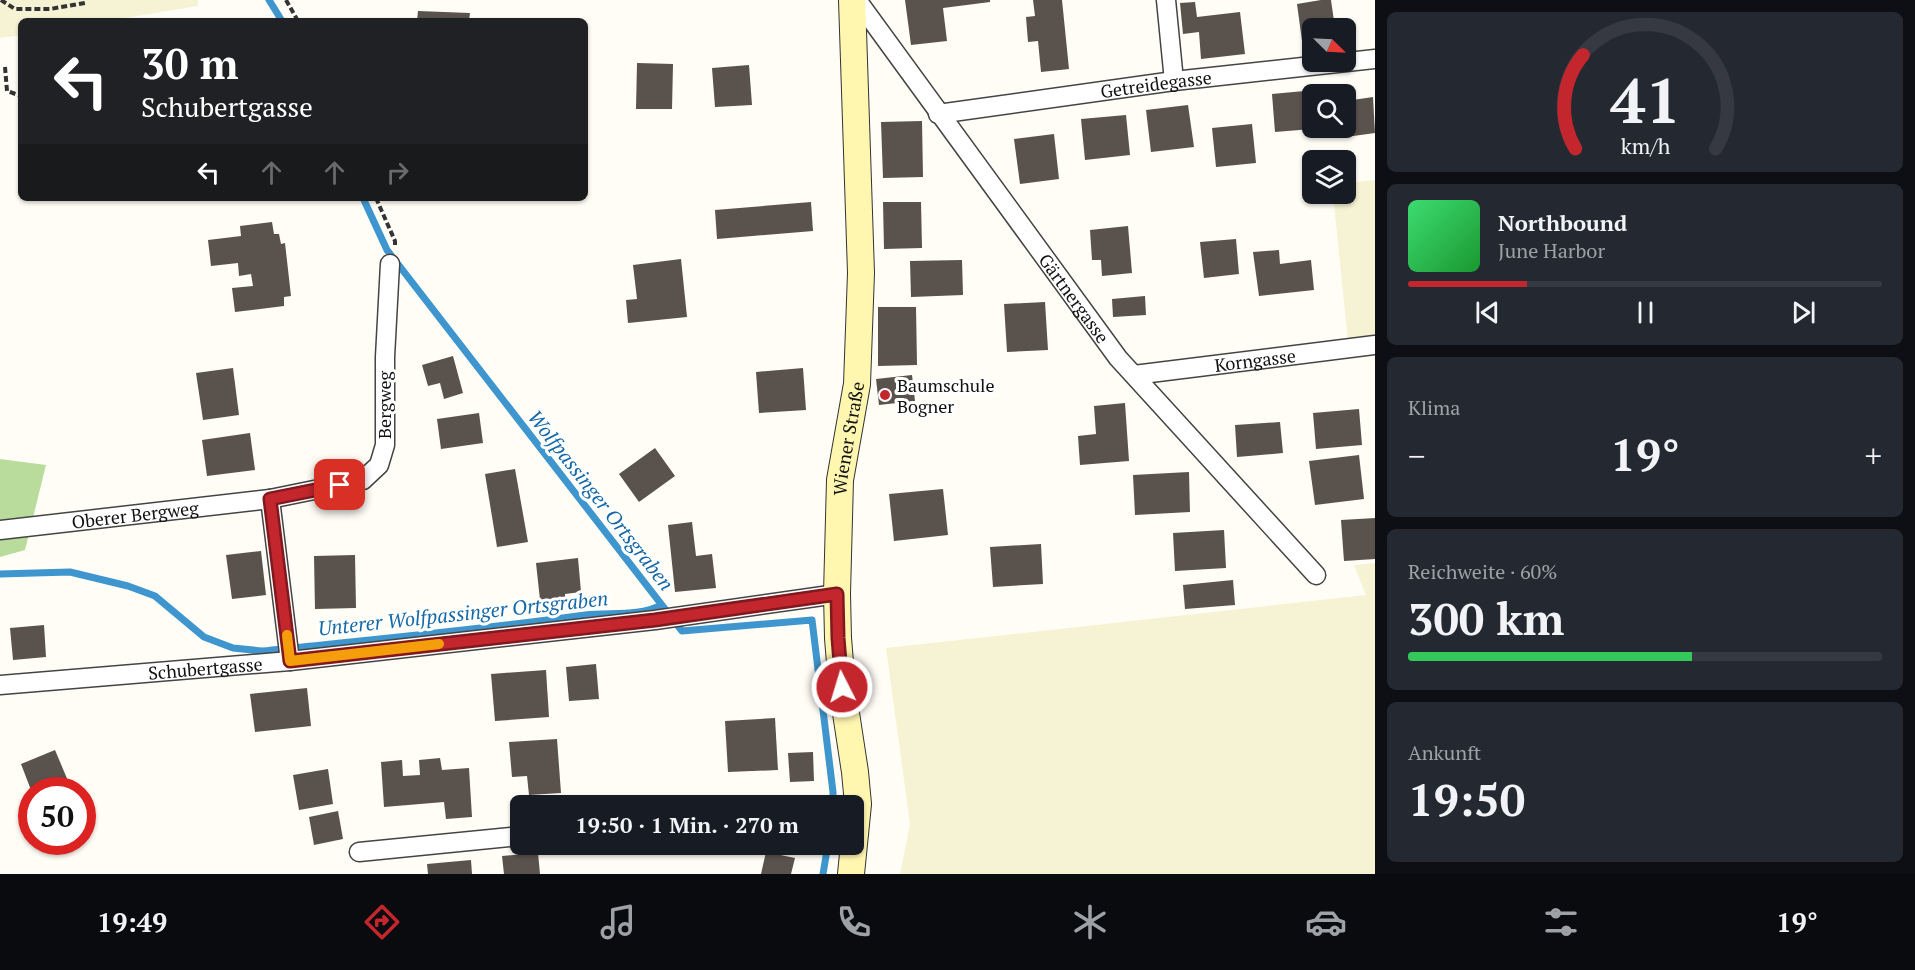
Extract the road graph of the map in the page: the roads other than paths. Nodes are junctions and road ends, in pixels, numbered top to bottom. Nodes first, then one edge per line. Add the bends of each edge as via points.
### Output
1 (852, 0) edge
2 (857, 0) edge
3 (1166, 0) edge
4 (1375, 59) edge
5 (1174, 81) junction
6 (938, 114) junction
7 (392, 257) road end
8 (1375, 345) edge
9 (1134, 375) junction
10 (270, 499) junction
11 (0, 530) edge
12 (1316, 575) dead end
13 (837, 594) junction
14 (289, 652) junction
15 (0, 685) edge
16 (850, 795) edge
17 (510, 837) edge
18 (359, 852) dead end
19 (850, 855) edge
20 (851, 874) edge

1 - 13 main road, Wiener Straße via 861,273 856,384 840,480
2 - 6 street, Gärtnergasse
3 - 5 street
4 - 5 street, Getreidegasse
5 - 6 street, Getreidegasse
6 - 9 street, Gärtnergasse
7 - 10 street, Bergweg via 384,357 385,445 379,465 363,480
8 - 9 street, Korngasse
9 - 12 street, Gärtnergasse
10 - 11 street, Oberer Bergweg
10 - 14 street
13 - 14 street, Schubertgasse via 655,620
13 - 16 main road, Wiener Straße via 842,687 855,772
14 - 15 street, Schubertgasse
17 - 18 street
19 - 20 main road, Wiener Straße

